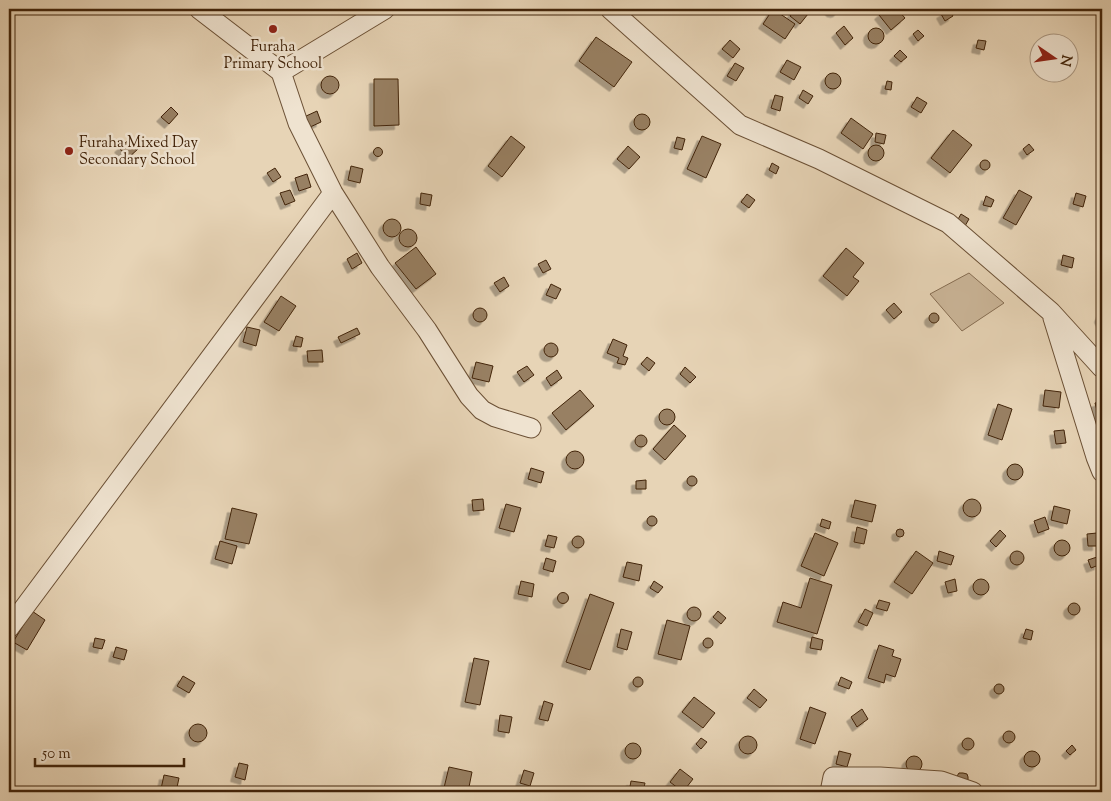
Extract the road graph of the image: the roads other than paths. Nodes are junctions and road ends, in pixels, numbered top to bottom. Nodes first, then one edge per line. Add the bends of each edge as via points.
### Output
1 (199, 9) edge
2 (385, 9) edge
3 (610, 9) edge
4 (281, 72) junction
5 (333, 193) junction
6 (1051, 312) junction
7 (1102, 368) edge
8 (531, 428) dead end
9 (1102, 472) edge
10 (9, 628) edge
11 (830, 792) edge
12 (973, 792) edge

1 - 4 street
2 - 4 street
3 - 6 street via 740,125 819,159 948,223
4 - 5 street via 298,123
5 - 8 street via 469,396 482,410
5 - 10 street
6 - 7 street
6 - 9 street
11 - 12 street via 833,776 852,776 941,781

